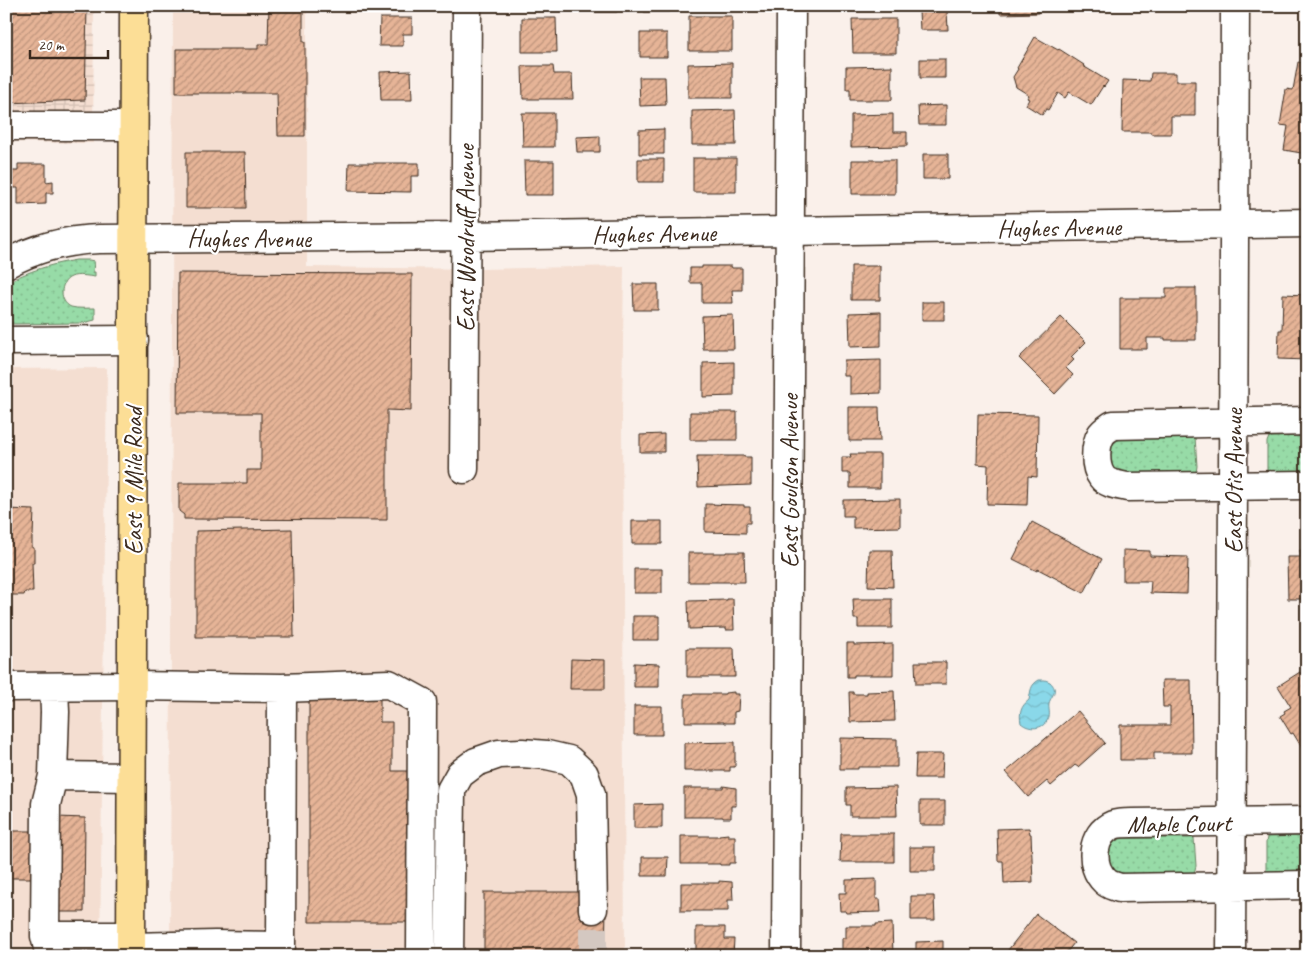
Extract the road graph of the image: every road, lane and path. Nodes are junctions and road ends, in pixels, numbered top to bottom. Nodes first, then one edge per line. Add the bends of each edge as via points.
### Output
1 (134, 6) edge
2 (466, 6) edge
3 (791, 6) edge
4 (1235, 6) edge
5 (6, 125) edge
6 (134, 126) junction
7 (1307, 223) edge
8 (1233, 224) junction
9 (790, 231) junction
10 (465, 236) junction
11 (133, 239) junction
12 (6, 264) edge
13 (134, 340) junction
14 (6, 341) edge
15 (1307, 421) edge
16 (1233, 422) junction
17 (464, 469) dead end
18 (1233, 485) junction
19 (1307, 485) edge
20 (54, 686) junction
21 (132, 686) junction
22 (6, 687) edge
23 (282, 688) junction
24 (53, 776) junction
25 (131, 777) junction
26 (1307, 822) edge
27 (1232, 823) junction
28 (1307, 885) edge
29 (1232, 886) junction
30 (593, 909) tunnel mouth
31 (47, 946) edge
32 (131, 946) edge
33 (284, 951) edge
34 (421, 956) edge
35 (449, 956) edge
36 (786, 956) edge
37 (1231, 956) edge

1 - 6 main road, East 9 Mile Road
2 - 10 street, East Woodruff Avenue
3 - 9 street, East Goulson Avenue
4 - 8 street, East Otis Avenue
5 - 6 street
6 - 11 main road, East 9 Mile Road
7 - 8 street, Hughes Avenue
8 - 9 street, Hughes Avenue
8 - 16 street, East Otis Avenue
9 - 10 street, Hughes Avenue
9 - 36 street, East Goulson Avenue
10 - 11 street, Hughes Avenue
10 - 17 street, East Woodruff Avenue
11 - 12 street, Hughes Avenue via 70,241
11 - 13 main road, East 9 Mile Road
13 - 14 street
13 - 21 main road, East 9 Mile Road
15 - 16 street
16 - 18 street, East Otis Avenue
16 - 18 street via 1113,425 1101,433 1096,448 1102,477 1112,483 1127,487
18 - 19 street
18 - 27 street, East Otis Avenue
20 - 21 street
20 - 22 street
20 - 24 street
21 - 23 street
21 - 25 main road, East 9 Mile Road
23 - 33 street
23 - 34 street via 389,684 422,702
24 - 25 street
24 - 31 street via 46,804
25 - 32 main road, East 9 Mile Road
26 - 27 street, Maple Court
27 - 29 street, East Otis Avenue
27 - 29 street, Maple Court via 1113,824 1100,833 1094,849 1096,867 1105,882 1119,888
28 - 29 street, Maple Court
29 - 37 street, East Otis Avenue
30 - 35 street via 591,794 584,774 570,760 547,755 499,754 476,762 460,774 451,790
31 - 32 street
32 - 33 street via 215,945

